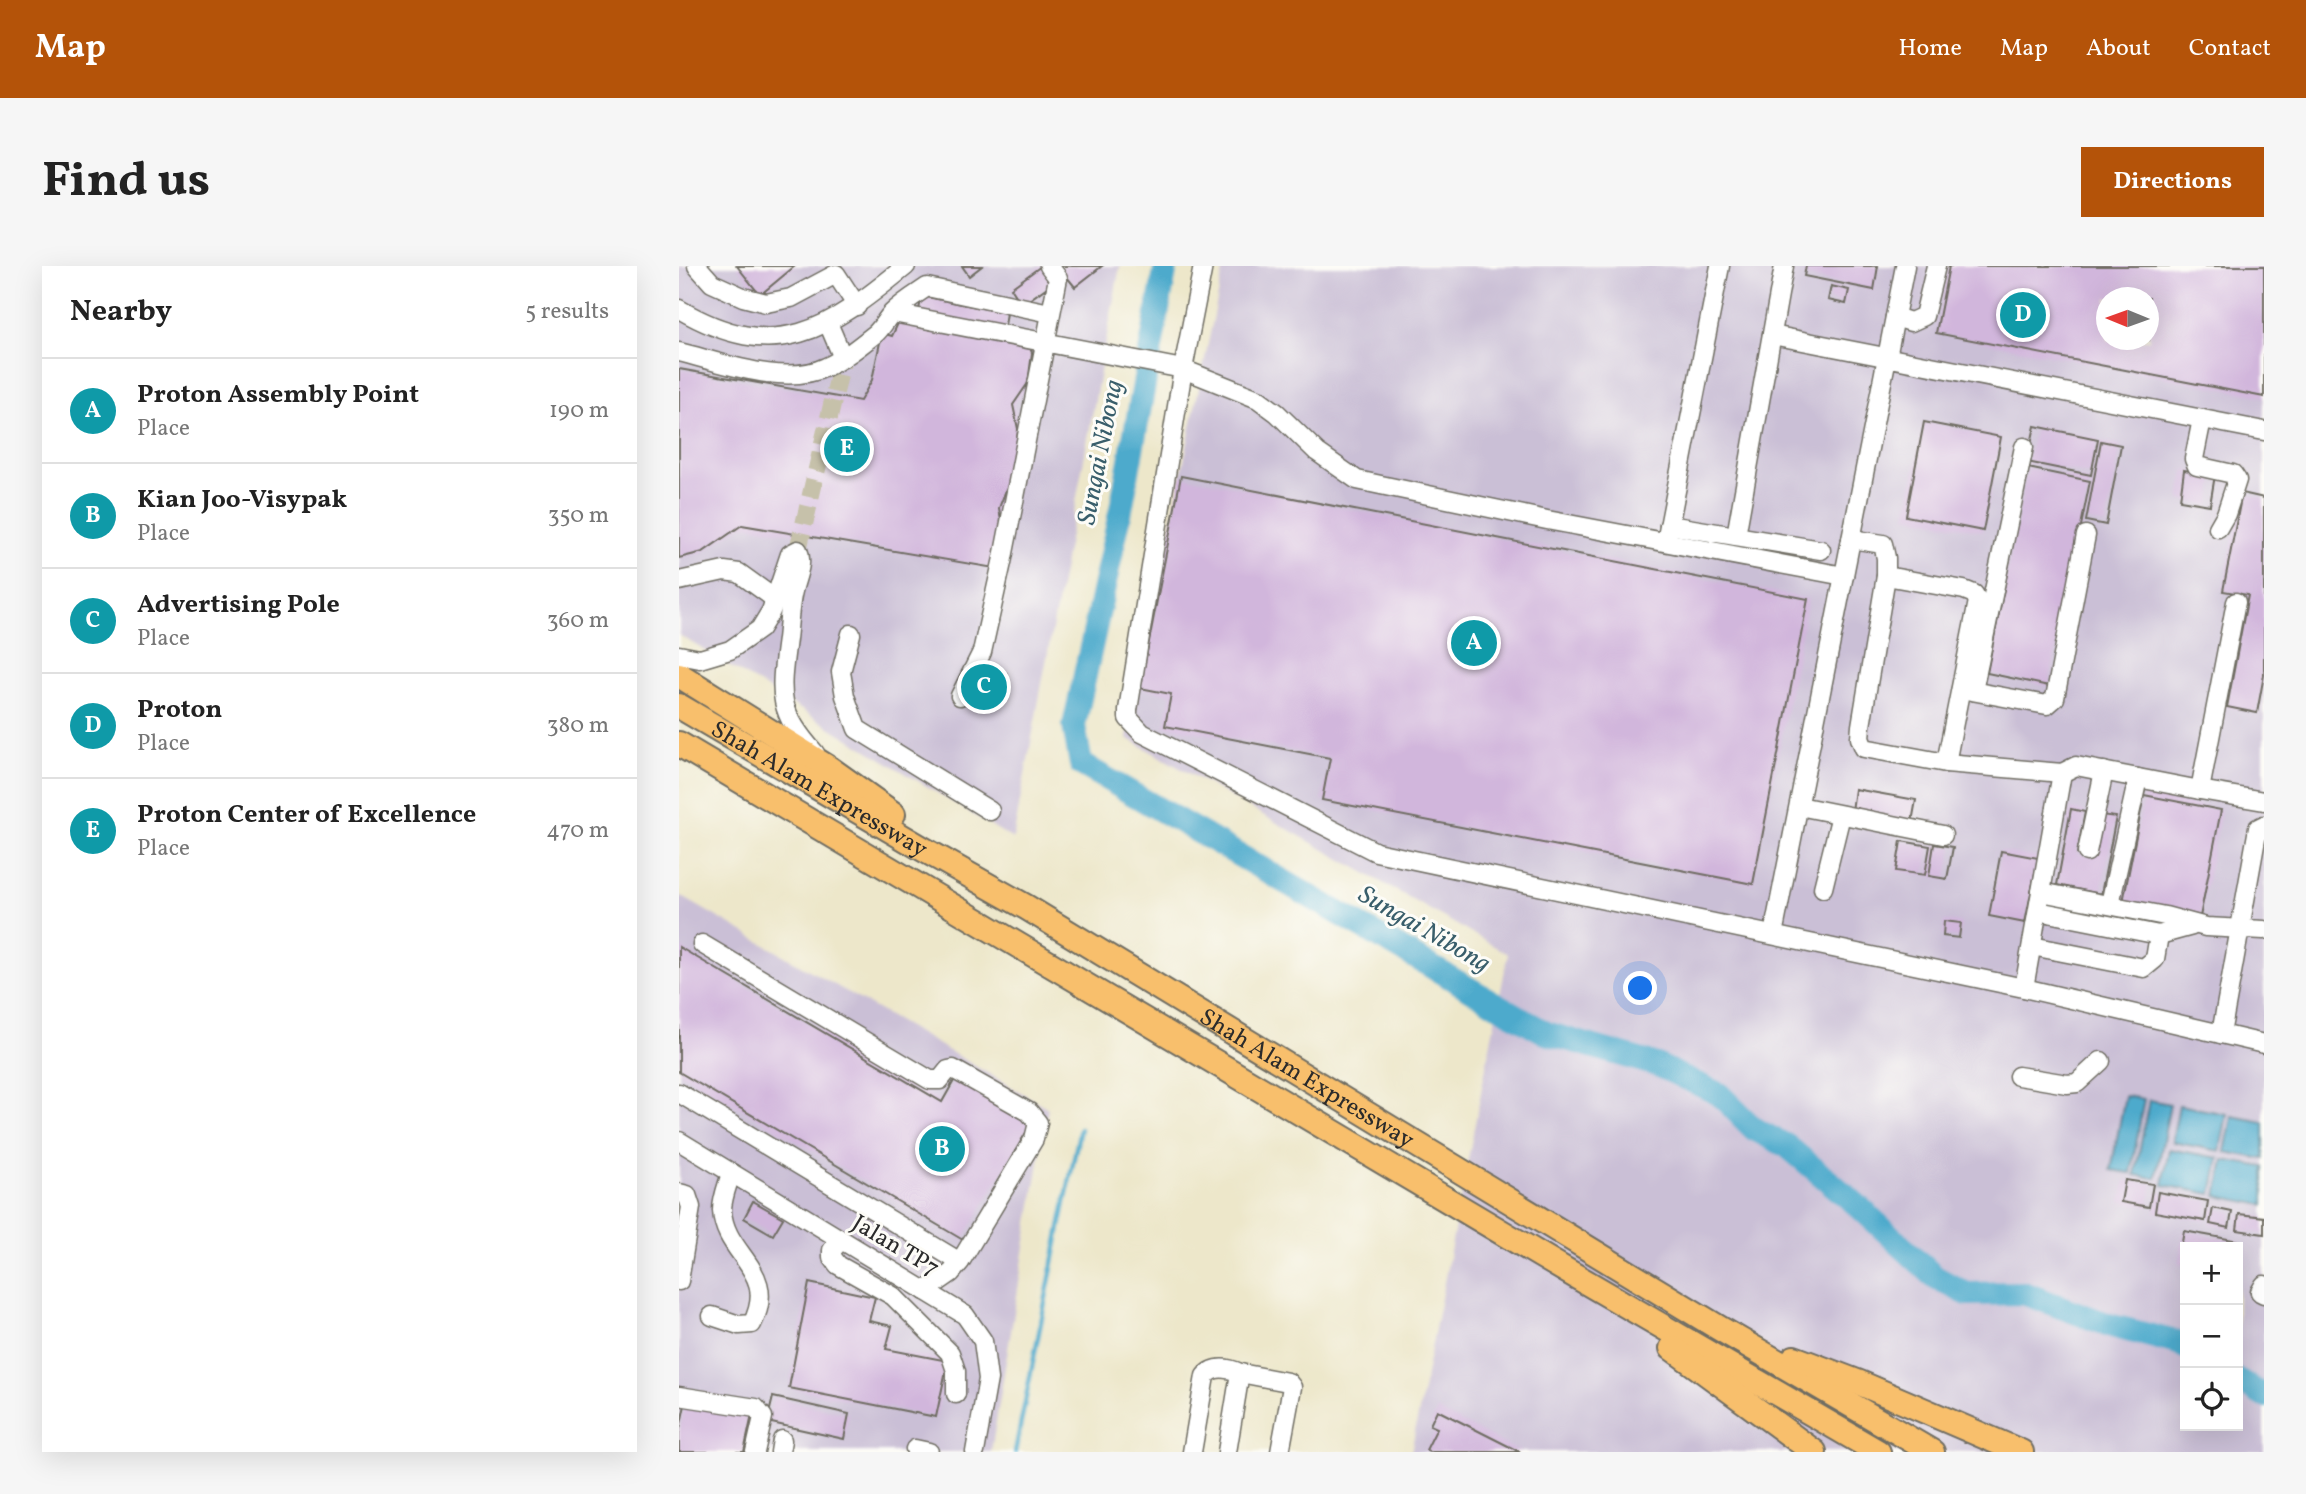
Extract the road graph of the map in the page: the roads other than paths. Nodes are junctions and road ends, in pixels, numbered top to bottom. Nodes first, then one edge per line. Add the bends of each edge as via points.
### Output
1 (697, 266) edge
2 (842, 266) edge
3 (907, 266) edge
4 (1049, 266) edge
5 (1203, 266) edge
6 (1720, 266) edge
7 (1784, 266) edge
8 (1905, 266) edge
9 (1936, 266) edge
10 (861, 302) junction
11 (679, 309) edge
12 (893, 313) junction
13 (1050, 313) junction
14 (1895, 317) junction
15 (828, 323) junction
16 (1772, 335) junction
17 (1043, 342) junction
18 (679, 352) edge
19 (843, 358) junction
20 (1887, 359) junction
21 (1176, 367) junction
22 (2201, 419) junction
23 (2264, 431) edge
24 (2024, 447) dead end
25 (2218, 528) dead end
26 (1667, 534) junction
27 (2086, 535) dead end
28 (1736, 536) junction
29 (1851, 540) junction
30 (1821, 550) dead end
31 (1844, 576) junction
32 (1886, 576) junction
33 (679, 581) edge
34 (775, 599) junction
35 (2236, 602) dead end
36 (851, 634) dead end
37 (679, 655) edge
38 (679, 675) edge
39 (1967, 690) junction
40 (960, 696) dead end
41 (679, 706) edge
42 (679, 744) edge
43 (1946, 763) junction
44 (830, 769) junction
45 (2104, 771) junction
46 (2062, 773) junction
47 (2138, 778) junction
48 (2200, 790) junction
49 (2264, 801) edge
50 (1799, 806) junction
51 (989, 811) dead end
52 (1841, 815) junction
53 (2264, 825) edge
54 (1943, 835) dead end
55 (2087, 852) dead end
56 (2259, 855) edge
57 (2256, 886) edge
58 (1823, 888) dead end
59 (2041, 892) junction
60 (2110, 904) junction
61 (1026, 906) junction
62 (2038, 911) junction
63 (2195, 925) junction
64 (2241, 929) junction
65 (2264, 930) edge
66 (1773, 935) junction
67 (2159, 935) junction
68 (702, 944) dead end
69 (2032, 946) junction
70 (2024, 988) junction
71 (2221, 1034) junction
72 (2264, 1044) edge
73 (2101, 1061) dead end
74 (2018, 1076) dead end
75 (679, 1093) edge
76 (679, 1141) edge
77 (730, 1172) junction
78 (679, 1193) edge
79 (841, 1240) junction
80 (960, 1262) junction
81 (1567, 1271) junction
82 (679, 1281) edge
83 (2264, 1285) edge
84 (925, 1291) junction
85 (2264, 1294) edge
86 (712, 1316) dead end
87 (1731, 1335) junction
88 (1240, 1373) junction
89 (957, 1394) dead end
90 (679, 1396) edge
91 (755, 1452) edge
92 (975, 1452) edge
93 (1192, 1452) edge
94 (1227, 1452) edge
95 (1280, 1452) edge
96 (1814, 1452) edge
97 (1878, 1452) edge
98 (1932, 1452) edge
99 (2021, 1452) edge

1 - 10 street via 712,283 766,303 791,298 836,274
2 - 10 street
3 - 10 street
4 - 13 street via 1058,278
5 - 21 street
6 - 26 street
7 - 16 street
8 - 14 street
9 - 14 street via 1924,316 1911,322
10 - 15 street
11 - 15 street via 745,336 789,337
12 - 13 street via 926,287
12 - 17 street
12 - 19 street
13 - 17 street
14 - 20 street
15 - 19 street
16 - 20 street
16 - 28 street
17 - 21 street
17 - 40 street via 982,652
18 - 19 street via 795,375
20 - 22 street
20 - 29 street
21 - 26 street via 1258,399 1317,452 1357,480 1548,520
21 - 66 street via 1128,710 1128,718 1142,733 1376,852
22 - 23 street
22 - 25 street via 2194,459 2197,466 2233,474 2237,480
24 - 39 street
26 - 28 street
26 - 31 street
27 - 39 street via 2055,698 2047,705
28 - 30 street
29 - 31 street
29 - 32 street via 1883,544
31 - 50 street
32 - 39 street via 1975,594 1978,601
32 - 43 street via 1861,743 1864,748
33 - 34 street via 739,572
34 - 37 street via 760,629 730,650 700,659
34 - 44 street via 790,554 798,550 802,559 790,606 781,683 785,710 796,732
35 - 48 street
36 - 51 street via 841,672 857,729
38 - 44 highway
39 - 43 street
41 - 61 highway, Shah Alam Expressway
42 - 81 highway, Shah Alam Expressway
43 - 46 street
44 - 61 highway via 967,860
45 - 46 street via 2076,766
45 - 47 street
45 - 55 street
46 - 59 street
47 - 48 street
47 - 60 street
48 - 49 street
50 - 52 street
50 - 66 street
52 - 54 street
52 - 58 street
53 - 56 street via 2258,828
56 - 57 street
57 - 64 street
59 - 60 street
59 - 62 street
60 - 63 street
61 - 87 highway, Shah Alam Expressway
62 - 67 street
62 - 69 street
63 - 64 street
63 - 67 street
64 - 65 street
64 - 71 street
66 - 70 street
67 - 69 street via 2155,959 2144,968
68 - 80 street via 930,1080 940,1080 953,1069 1029,1112 1038,1123 1034,1139
69 - 70 street
70 - 71 street
71 - 72 street
73 - 74 street via 2077,1083
75 - 80 street
76 - 77 street, Jalan TP7
77 - 79 street, Jalan TP7
77 - 86 street via 722,1209 728,1235 754,1272 760,1310 753,1324 739,1325
78 - 82 street via 687,1195 691,1206
79 - 84 street, Jalan TP7
79 - 89 street via 832,1250 838,1265 893,1296 950,1353
80 - 84 street
81 - 96 highway
81 - 97 highway, Shah Alam Expressway
83 - 85 street via 2260,1292
84 - 92 street, Jalan TP7 via 965,1315 983,1341 988,1379
87 - 98 highway, Shah Alam Expressway
87 - 99 highway via 1860,1383
88 - 93 street via 1215,1368 1205,1376
88 - 94 street
88 - 95 street via 1287,1382 1291,1387
90 - 91 street via 756,1408 763,1417

